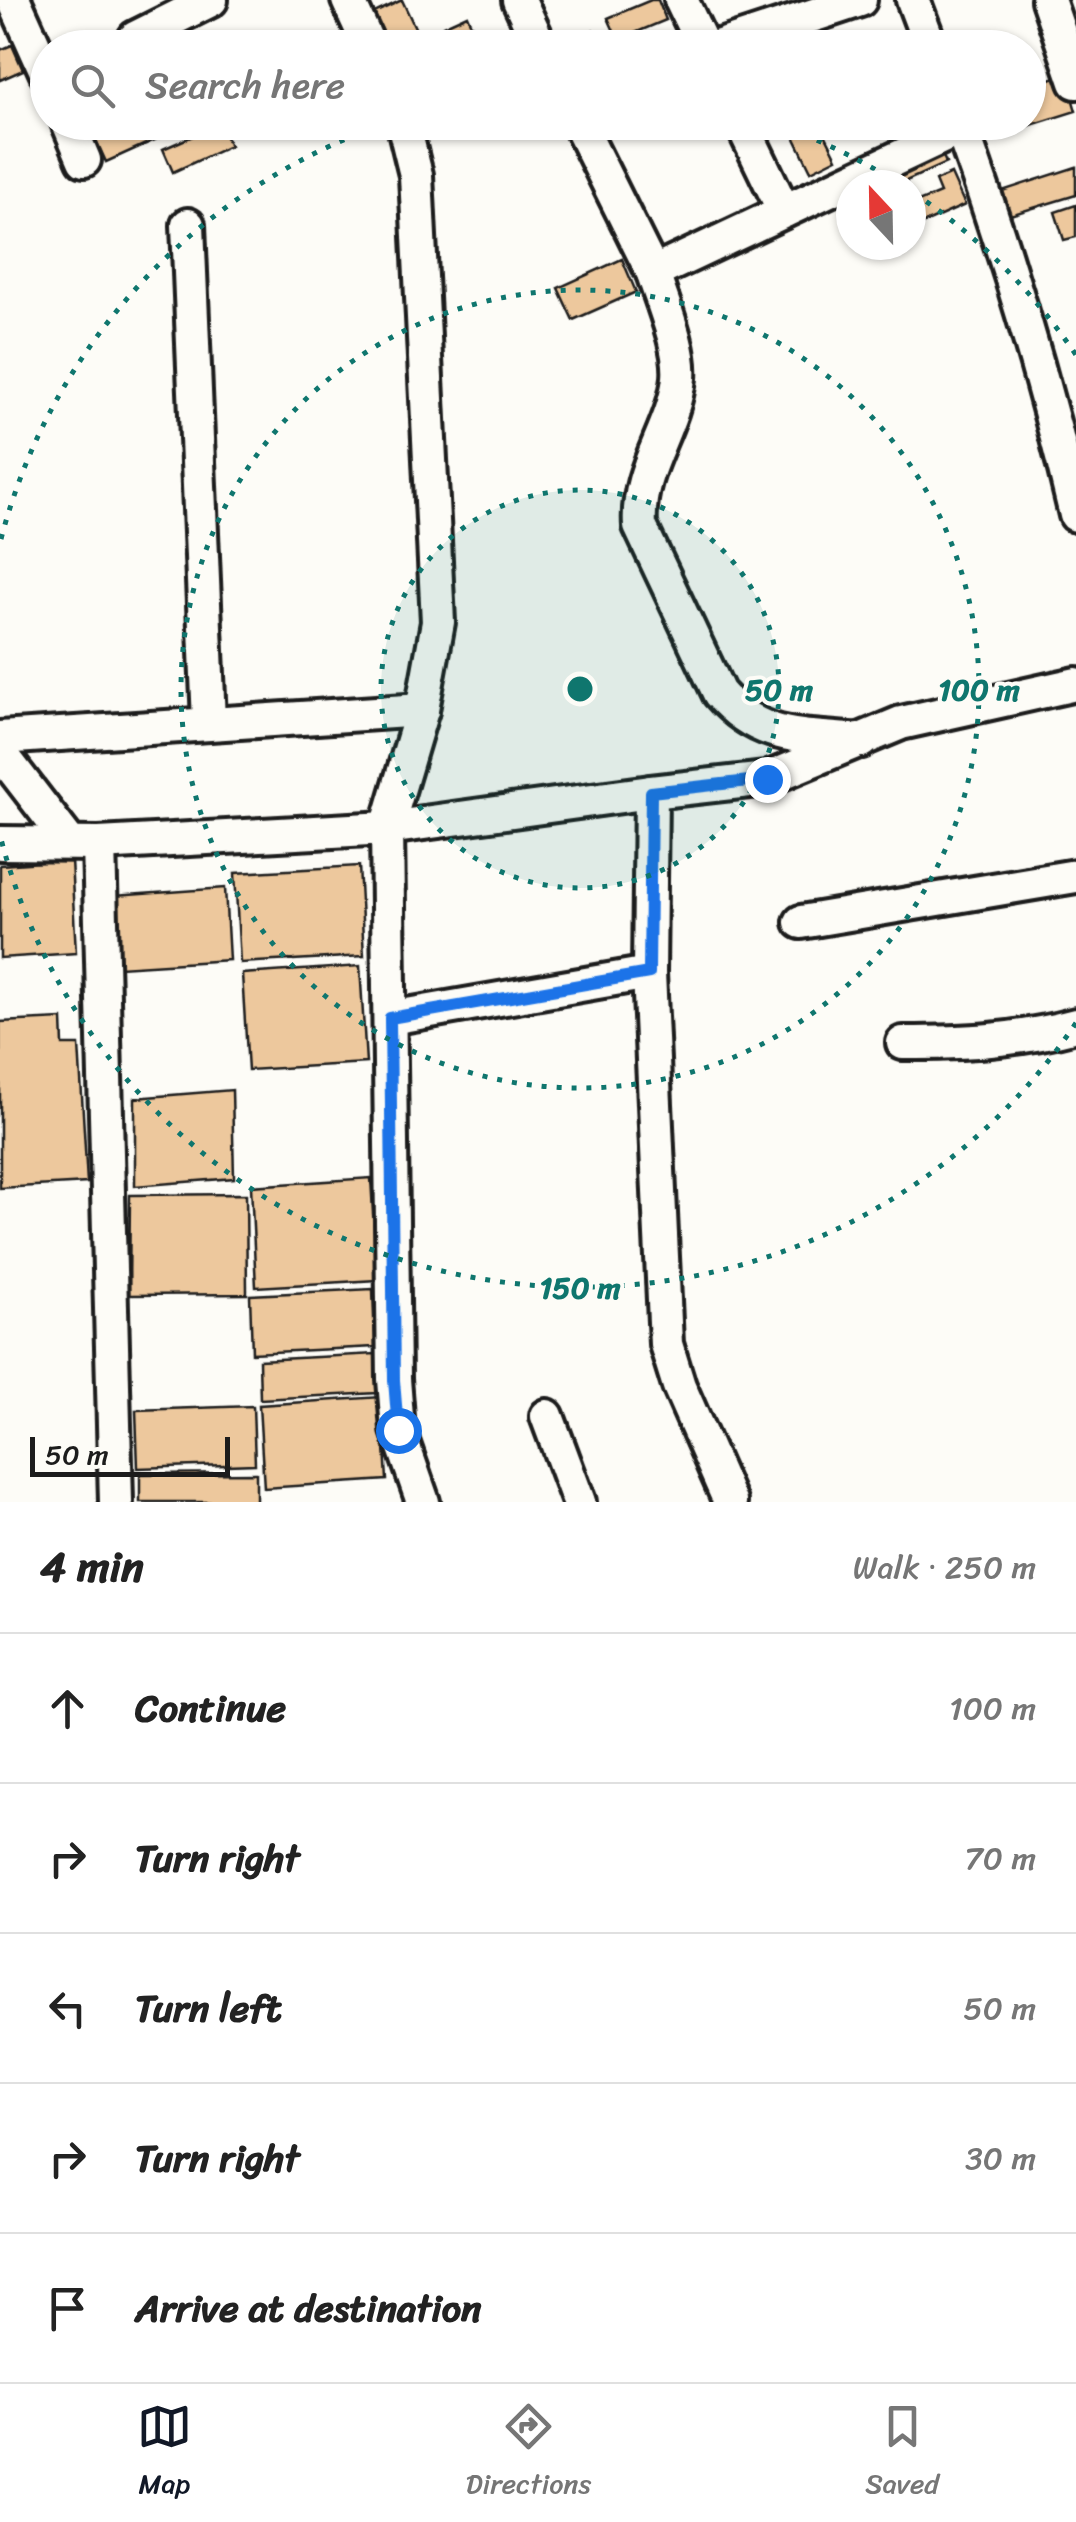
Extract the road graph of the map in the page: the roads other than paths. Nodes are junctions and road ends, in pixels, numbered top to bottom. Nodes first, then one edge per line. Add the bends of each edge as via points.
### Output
1 (14, 0) edge
2 (348, 0) edge
3 (519, 0) edge
4 (681, 0) edge
5 (860, 0) edge
6 (914, 0) edge
7 (1048, 0) edge
8 (193, 4) edge
9 (817, 5) edge
10 (149, 30) edge
11 (362, 30) edge
12 (533, 30) edge
13 (695, 30) edge
14 (757, 30) edge
15 (925, 30) edge
16 (30, 36) edge
17 (1076, 82) edge
18 (76, 140) edge
19 (407, 140) edge
20 (587, 140) edge
21 (750, 140) edge
22 (929, 140) edge
23 (965, 140) edge
24 (84, 160) dead end
25 (784, 211) junction
26 (188, 225) dead end
27 (652, 273) junction
28 (1062, 397) edge
29 (1076, 515) edge
30 (1076, 684) edge
31 (422, 710) junction
32 (209, 722) junction
33 (0, 738) edge
34 (861, 741) junction
35 (0, 752) edge
36 (651, 792) junction
37 (387, 828) junction
38 (0, 843) edge
39 (84, 843) junction
40 (1076, 876) edge
41 (801, 922) dead end
42 (649, 973) junction
43 (390, 1018) junction
44 (1076, 1025) edge
45 (902, 1043) dead end
46 (547, 1416) dead end
47 (116, 1502) edge
48 (423, 1502) edge
49 (579, 1502) edge
50 (730, 1502) edge

1 - 16 street
2 - 11 street
3 - 12 street
4 - 13 street
5 - 9 street
6 - 15 street
7 - 17 street
8 - 10 street
9 - 14 street
18 - 24 street
19 - 31 street via 416,175 438,622
20 - 27 street
21 - 25 street
22 - 25 street
23 - 28 street
25 - 27 street
26 - 32 street
27 - 34 street via 680,374 646,471 640,526 719,693 738,715 769,731
28 - 29 street
30 - 34 street via 901,723
31 - 32 street
31 - 37 street
32 - 33 street
34 - 36 street via 767,779
35 - 39 street
36 - 37 street
36 - 42 street
37 - 39 street
37 - 43 street
38 - 39 street
39 - 47 street
40 - 41 street
42 - 43 street
42 - 50 street via 666,1344
43 - 48 street via 394,1380 398,1430
44 - 45 street via 986,1043
46 - 49 street

